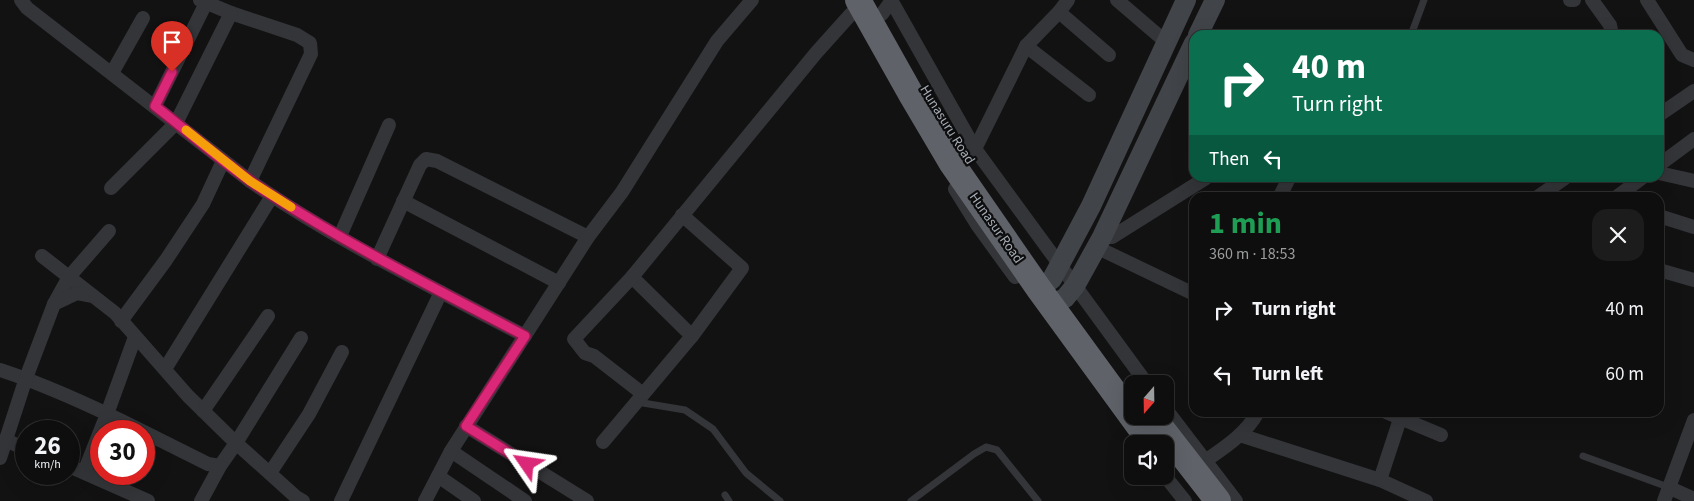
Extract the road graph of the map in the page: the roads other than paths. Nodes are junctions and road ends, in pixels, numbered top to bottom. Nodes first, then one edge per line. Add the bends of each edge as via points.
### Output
1 (21, 0) edge
2 (752, 0) edge
3 (1067, 0) edge
4 (1117, 0) edge
5 (1186, 0) edge
6 (1215, 0) edge
7 (1424, 0) edge
8 (1570, 0) edge
9 (1574, 0) edge
10 (1592, 0) edge
11 (1647, 0) edge
12 (203, 1) edge
13 (872, 3) edge
14 (1059, 12) junction
15 (231, 13) junction
16 (143, 18) dead end
17 (1200, 30) edge
18 (1413, 30) edge
19 (1611, 30) edge
20 (1166, 42) junction
21 (1026, 46) junction
22 (1189, 54) edge
23 (1109, 55) dead end
24 (1694, 60) edge
25 (112, 73) junction
26 (1694, 91) edge
27 (1089, 95) dead end
28 (155, 106) junction
29 (1664, 112) edge
30 (176, 122) junction
31 (389, 125) dead end
32 (1694, 139) edge
33 (970, 151) junction
34 (223, 161) junction
35 (1664, 161) edge
36 (1664, 174) edge
37 (250, 181) junction
38 (1694, 181) edge
39 (1200, 182) edge
40 (1559, 182) edge
41 (1637, 182) edge
42 (111, 188) dead end
43 (1545, 192) edge
44 (1623, 192) edge
45 (272, 196) junction
46 (403, 201) junction
47 (682, 215) junction
48 (1664, 217) edge
49 (1694, 226) edge
50 (109, 231) dead end
51 (340, 236) junction
52 (588, 237) junction
53 (1099, 242) junction
54 (42, 256) dead end
55 (377, 259) junction
56 (1664, 271) edge
57 (69, 277) junction
58 (632, 277) junction
59 (1694, 280) edge
60 (559, 283) junction
61 (1057, 287) junction
62 (1189, 291) edge
63 (441, 292) junction
64 (94, 296) junction
65 (54, 304) junction
66 (268, 316) dead end
67 (122, 321) junction
68 (525, 336) junction
69 (692, 336) junction
70 (135, 337) junction
71 (301, 338) dead end
72 (342, 352) dead end
73 (0, 370) edge
74 (165, 370) junction
75 (1139, 375) edge
76 (26, 378) junction
77 (1124, 379) edge
78 (640, 398) junction
79 (203, 411) junction
80 (108, 414) junction
81 (1255, 417) edge
82 (1396, 417) edge
83 (1400, 419) junction
84 (120, 420) edge
85 (1694, 420) edge
86 (1174, 423) edge
87 (1160, 425) edge
88 (466, 426) junction
89 (1441, 434) dead end
90 (1132, 435) edge
91 (1147, 435) edge
92 (1240, 435) junction
93 (155, 438) edge
94 (5, 440) junction
95 (604, 442) dead end
96 (236, 443) junction
97 (15, 444) edge
98 (451, 451) junction
99 (1583, 456) dead end
100 (0, 458) edge
101 (220, 466) junction
102 (1199, 466) junction
103 (80, 470) edge
104 (1174, 471) edge
105 (84, 472) junction
106 (270, 473) junction
107 (438, 476) junction
108 (1380, 480) junction
109 (1172, 485) edge
110 (1668, 487) junction
111 (1694, 499) edge
112 (148, 501) edge
113 (201, 501) edge
114 (303, 501) edge
115 (341, 501) edge
116 (425, 501) edge
117 (474, 501) edge
118 (525, 501) edge
119 (586, 501) edge
120 (780, 501) edge
121 (911, 501) edge
122 (1038, 501) edge
123 (1185, 501) edge
124 (1199, 501) edge
125 (1218, 501) edge
126 (1236, 501) edge
127 (1426, 501) edge
128 (1664, 501) edge

1 - 25 street
2 - 52 street via 717,41 622,192
3 - 14 street
4 - 20 street
5 - 20 street
6 - 17 street
7 - 18 lane
8 - 9 street
10 - 19 street
11 - 24 street via 1682,56
12 - 15 street
12 - 28 street
13 - 33 highway, Hunasuru Road via 925,90
13 - 47 street via 816,53
13 - 61 highway, Hunasur Road via 912,96 951,162
13 - 90 street via 904,108 978,226
14 - 21 street
14 - 23 street
15 - 30 street
15 - 37 street via 297,34 310,42 311,54
16 - 25 street
20 - 61 street
21 - 27 street
21 - 33 street
22 - 53 street
25 - 28 street
26 - 29 street
28 - 30 street
30 - 34 street
30 - 42 street
31 - 51 street
32 - 35 street
33 - 61 highway, Hunasuru Road
34 - 37 street
34 - 67 street via 203,204
36 - 38 street
37 - 45 street
39 - 53 street
40 - 43 street
41 - 44 street
45 - 51 street
45 - 74 street
46 - 52 street via 420,165 426,159 437,161
46 - 55 street
46 - 60 street
47 - 58 street
47 - 69 street via 742,268
48 - 49 street
50 - 57 street
51 - 55 street
52 - 60 street
53 - 61 street
53 - 62 street
54 - 57 street
55 - 63 street
56 - 59 street
57 - 64 street
57 - 65 street
58 - 69 street
58 - 78 street via 574,339 585,353 594,356
60 - 68 street
61 - 75 street
61 - 77 highway, Hunasuru Road
61 - 91 highway, Hunasur Road
63 - 68 street
63 - 115 street
64 - 65 street via 77,293
64 - 67 street
65 - 76 street
66 - 79 street
67 - 70 street
68 - 88 street
69 - 78 street
70 - 74 street
70 - 80 street
71 - 96 street
72 - 106 street via 309,414
73 - 76 street
74 - 79 street
76 - 80 street
76 - 94 street
78 - 95 street
78 - 120 lane via 684,410 713,430 746,473
79 - 96 street
80 - 84 street
80 - 105 street
81 - 92 street
82 - 83 street
83 - 89 street
83 - 108 street
85 - 110 street
86 - 102 street
87 - 102 highway
88 - 98 street
88 - 119 street
92 - 102 street
92 - 108 street
93 - 101 street via 203,462
94 - 97 street
94 - 100 street
96 - 101 street
96 - 106 street
98 - 107 street
98 - 118 street
99 - 110 lane
101 - 113 street
102 - 125 highway
102 - 126 street
103 - 105 street
104 - 124 highway
105 - 112 street
106 - 114 street
107 - 116 street
107 - 117 street
108 - 127 street
109 - 123 street
110 - 111 street
110 - 128 street
121 - 122 lane via 986,447 997,450

